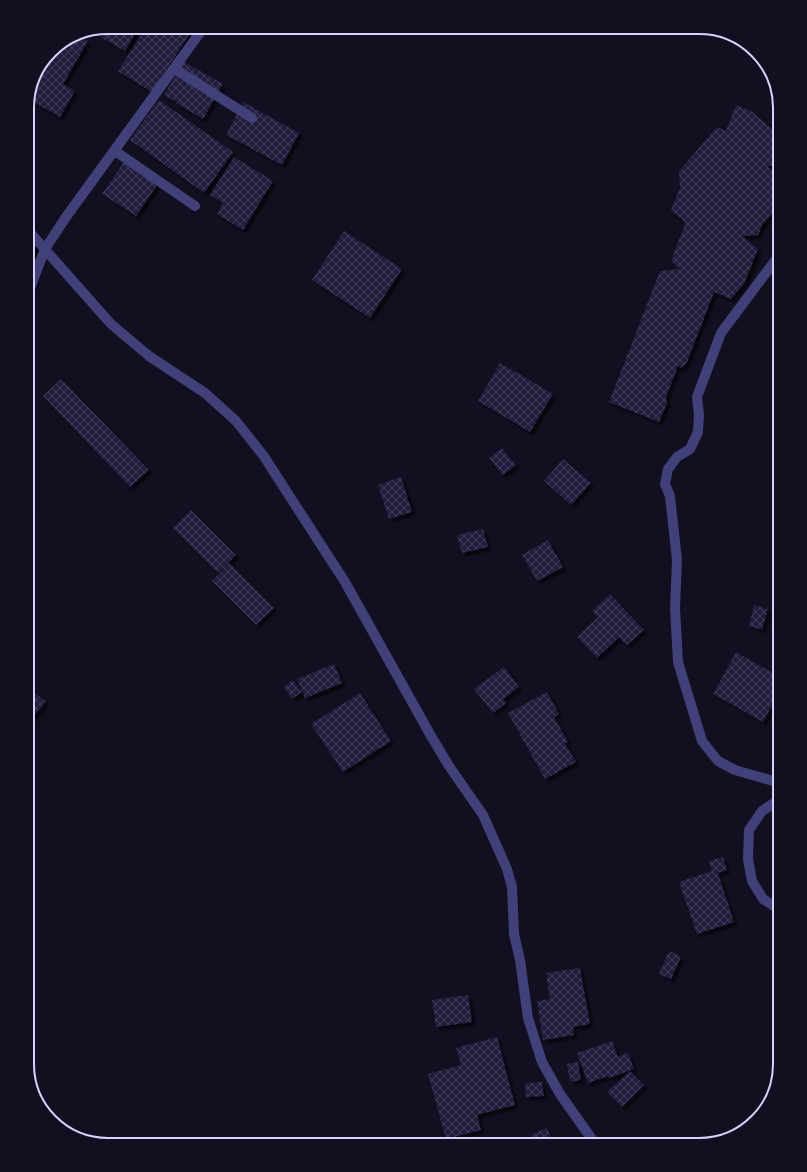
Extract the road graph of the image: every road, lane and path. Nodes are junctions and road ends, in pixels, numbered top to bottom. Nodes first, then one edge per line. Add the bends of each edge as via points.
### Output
1 (199, 34) edge
2 (175, 69) junction
3 (252, 118) dead end
4 (115, 151) junction
5 (195, 206) dead end
6 (34, 237) edge
7 (45, 249) junction
8 (773, 263) edge
9 (34, 278) edge
10 (773, 781) edge
11 (773, 804) edge
12 (773, 905) edge
13 (591, 1138) edge

1 - 2 street
2 - 3 street
2 - 4 street
4 - 5 street
4 - 7 street
6 - 7 street
7 - 9 street
7 - 13 street via 111,324 149,356 205,393 236,421 263,455 345,582 434,742 483,815 507,869 512,887 514,934 528,1018 542,1062 560,1094
8 - 10 street via 721,333 697,397 698,432 690,449 677,457 668,470 665,484 670,496 678,560 675,608 678,662 702,742 718,761 735,770
11 - 12 street via 762,811 749,830 748,859 752,881 763,899

